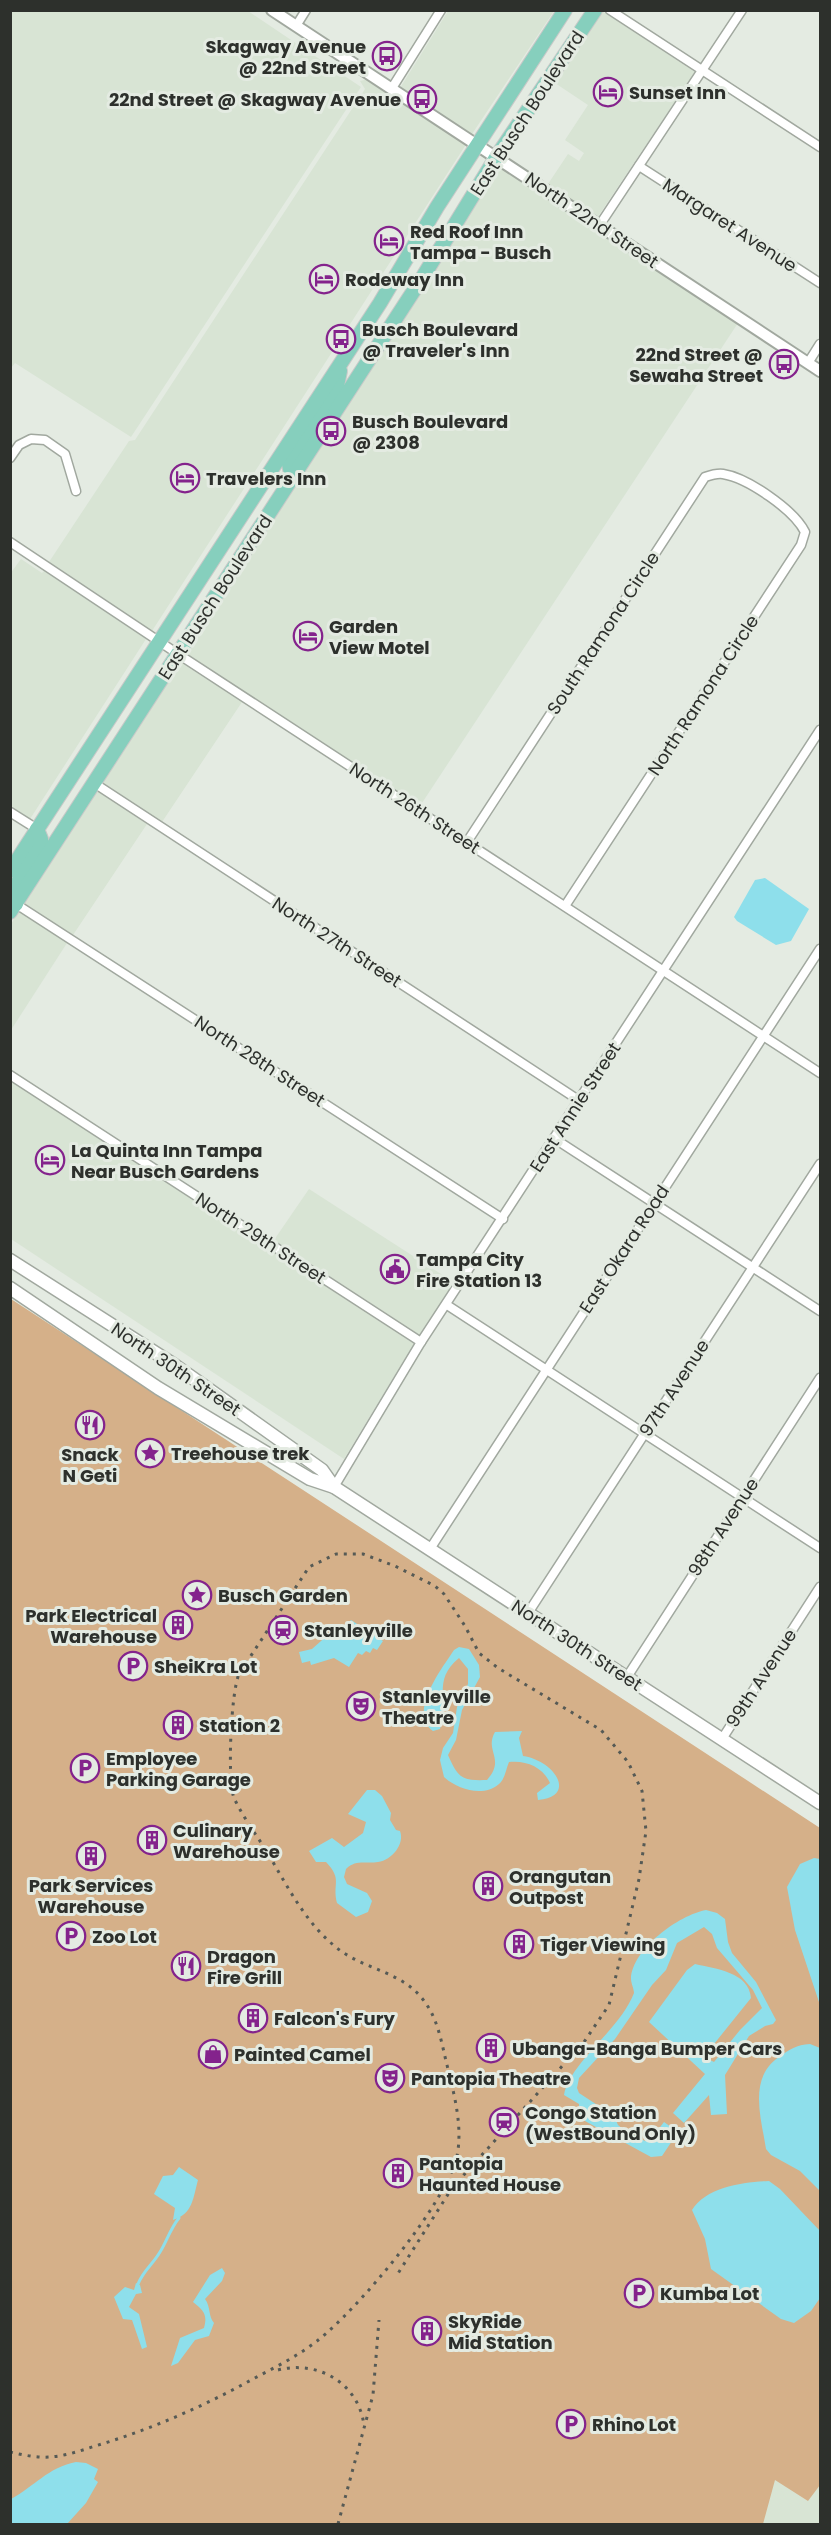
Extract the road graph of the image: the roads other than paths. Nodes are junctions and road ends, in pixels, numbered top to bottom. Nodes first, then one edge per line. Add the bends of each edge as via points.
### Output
1 (272, 10) edge
2 (306, 10) edge
3 (441, 10) edge
4 (565, 10) edge
5 (595, 10) edge
6 (610, 10) edge
7 (742, 10) edge
8 (296, 26) junction
9 (702, 71) junction
10 (392, 88) junction
11 (479, 144) junction
12 (820, 147) edge
13 (497, 156) junction
14 (639, 166) junction
15 (599, 226) junction
16 (820, 283) edge
17 (820, 344) edge
18 (343, 360) junction
19 (808, 363) junction
20 (820, 371) edge
21 (10, 458) edge
22 (292, 478) junction
23 (76, 491) dead end
24 (763, 492) joint
25 (10, 542) edge
26 (160, 642) junction
27 (178, 654) junction
28 (820, 730) edge
29 (94, 783) junction
30 (10, 812) edge
31 (37, 829) junction
32 (467, 842) junction
33 (10, 871) edge
34 (565, 906) junction
35 (13, 908) edge
36 (820, 950) edge
37 (664, 970) junction
38 (765, 1035) junction
39 (820, 1072) edge
40 (10, 1075) edge
41 (580, 1101) junction
42 (555, 1139) junction
43 (820, 1164) edge
44 (654, 1203) junction
45 (503, 1219) junction
46 (10, 1260) edge
47 (752, 1267) junction
48 (10, 1288) edge
49 (447, 1305) junction
50 (820, 1311) edge
51 (422, 1342) junction
52 (545, 1370) junction
53 (820, 1378) edge
54 (644, 1433) junction
55 (334, 1487) junction
56 (742, 1497) junction
57 (820, 1548) edge
58 (430, 1549) junction
59 (820, 1587) edge
60 (528, 1613) junction
61 (627, 1677) junction
62 (722, 1739) junction
63 (820, 1803) edge

1 - 8 street, North 22nd Street
2 - 8 street
3 - 10 street
4 - 11 main road, East Busch Boulevard
5 - 13 main road, East Busch Boulevard
6 - 9 street
7 - 9 street
8 - 10 street, North 22nd Street
9 - 12 street
9 - 14 street
10 - 11 street, North 22nd Street
11 - 13 street, North 22nd Street
11 - 18 main road, East Busch Boulevard
13 - 15 street, North 22nd Street
13 - 22 main road, East Busch Boulevard
14 - 15 street
14 - 16 street, Margaret Avenue
15 - 19 street, North 22nd Street
17 - 19 street
18 - 22 main road via 336,391 289,464
18 - 26 main road, East Busch Boulevard
19 - 20 street, North 22nd Street
21 - 23 street via 19,445 31,439 45,440 65,454
22 - 27 main road, East Busch Boulevard
24 - 32 street, South Ramona Circle via 725,474 705,477
24 - 34 street, North Ramona Circle via 798,518 805,532 801,545
25 - 26 street, North 26th Street
26 - 27 street, North 26th Street
26 - 31 main road, East Busch Boulevard
27 - 29 main road, East Busch Boulevard
27 - 32 street, North 26th Street
28 - 37 street, East Annie Street
29 - 35 main road, East Busch Boulevard
29 - 41 street, North 27th Street
30 - 31 street
31 - 33 main road, East Busch Boulevard
31 - 35 main road via 41,846 13,890
32 - 34 street, North 26th Street
34 - 37 street, North 26th Street
35 - 45 street, North 28th Street
36 - 38 street, East Okara Road
37 - 38 street, North 26th Street
37 - 41 street, East Annie Street
38 - 39 street, North 26th Street
38 - 44 street, East Okara Road
40 - 51 street, North 29th Street
41 - 42 street, East Annie Street
42 - 44 street
42 - 45 street, East Annie Street
43 - 47 street, 97th Avenue
44 - 47 street
44 - 52 street, East Okara Road
45 - 49 street, East Annie Street
46 - 55 main road, North 30th Street via 173,1364 322,1470
47 - 50 street
47 - 54 street, 97th Avenue
48 - 55 main road, North 30th Street via 158,1388 310,1479
49 - 51 street, East Annie Street
49 - 52 street
51 - 55 street, East Annie Street
52 - 54 street
52 - 58 street, East Okara Road
53 - 56 street, 98th Avenue
54 - 56 street
54 - 60 street, 97th Avenue
55 - 58 main road, North 30th Street
56 - 57 street
56 - 61 street, 98th Avenue
58 - 60 main road, North 30th Street
59 - 62 street, 99th Avenue
60 - 61 main road, North 30th Street
61 - 62 main road, North 30th Street
62 - 63 main road, North 30th Street

